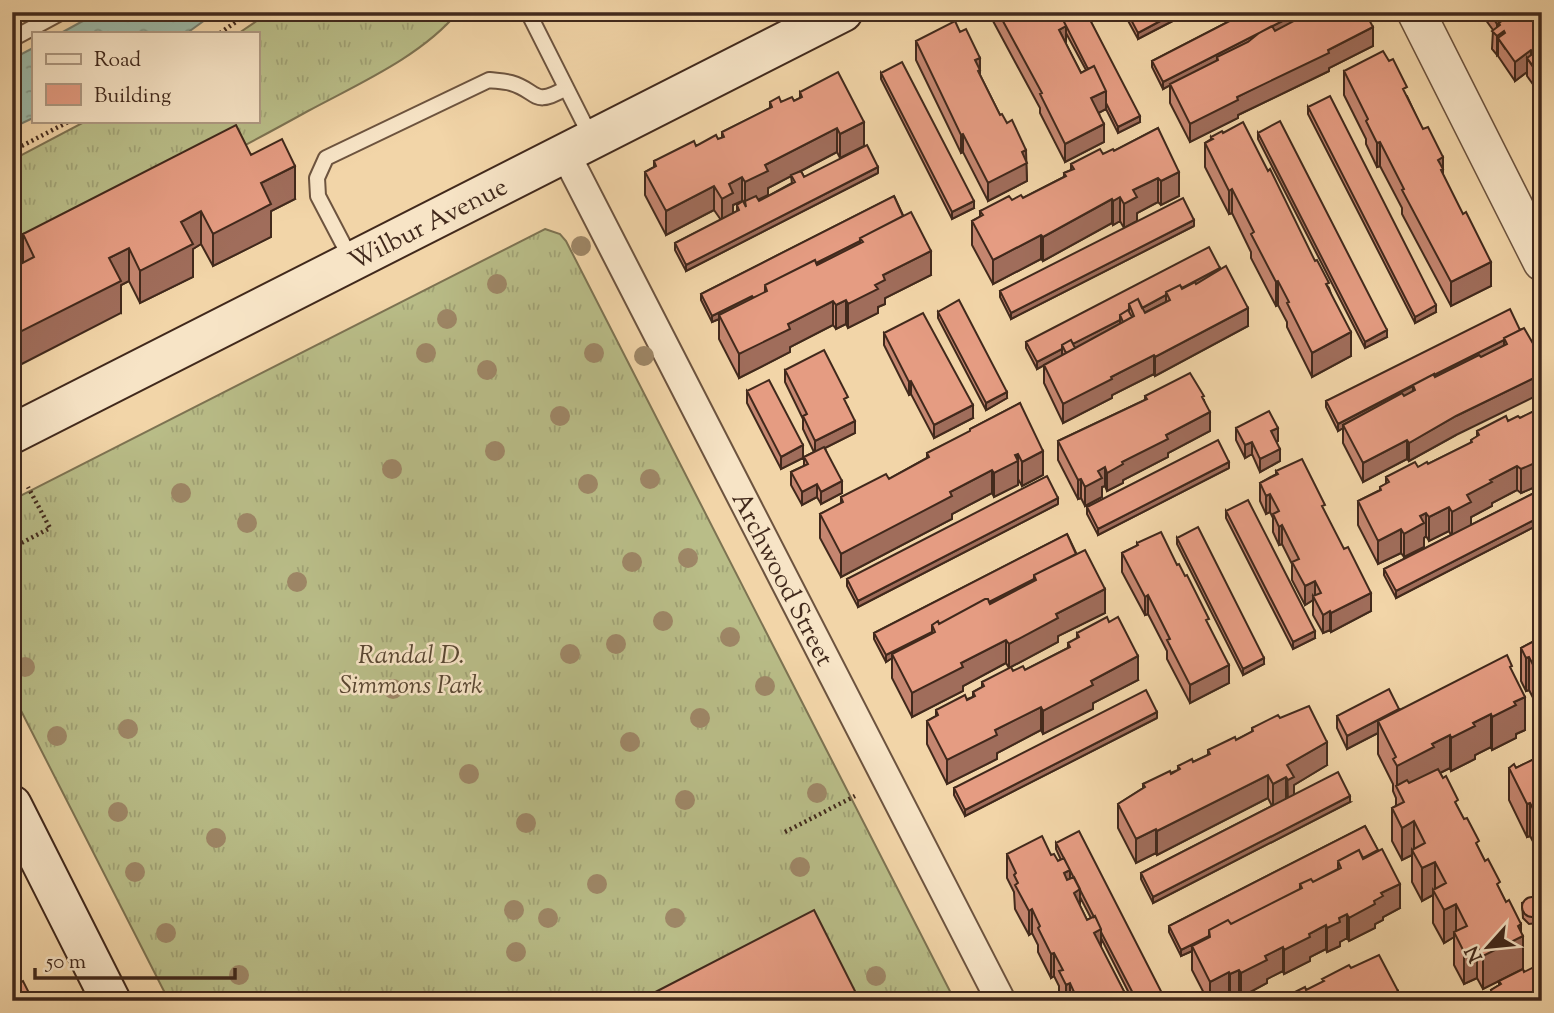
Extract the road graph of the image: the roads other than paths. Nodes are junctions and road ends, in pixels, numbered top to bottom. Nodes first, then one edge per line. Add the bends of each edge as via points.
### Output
1 (62, 12) edge
2 (528, 12) edge
3 (843, 12) edge
4 (1416, 12) edge
5 (12, 39) edge
6 (566, 88) junction
7 (580, 148) junction
8 (353, 262) junction
9 (1542, 262) edge
10 (12, 434) edge
11 (12, 805) edge
12 (111, 1001) edge
13 (1002, 1001) edge

1 - 5 lane
2 - 6 lane, Archwood Street
3 - 7 main road, Wilbur Avenue
4 - 9 street
6 - 7 lane, Archwood Street
6 - 8 lane via 550,98 534,97 513,83 489,80 326,158 317,178 318,196
7 - 8 main road, Wilbur Avenue
7 - 13 street, Archwood Street
8 - 10 main road, Wilbur Avenue
11 - 12 main road

